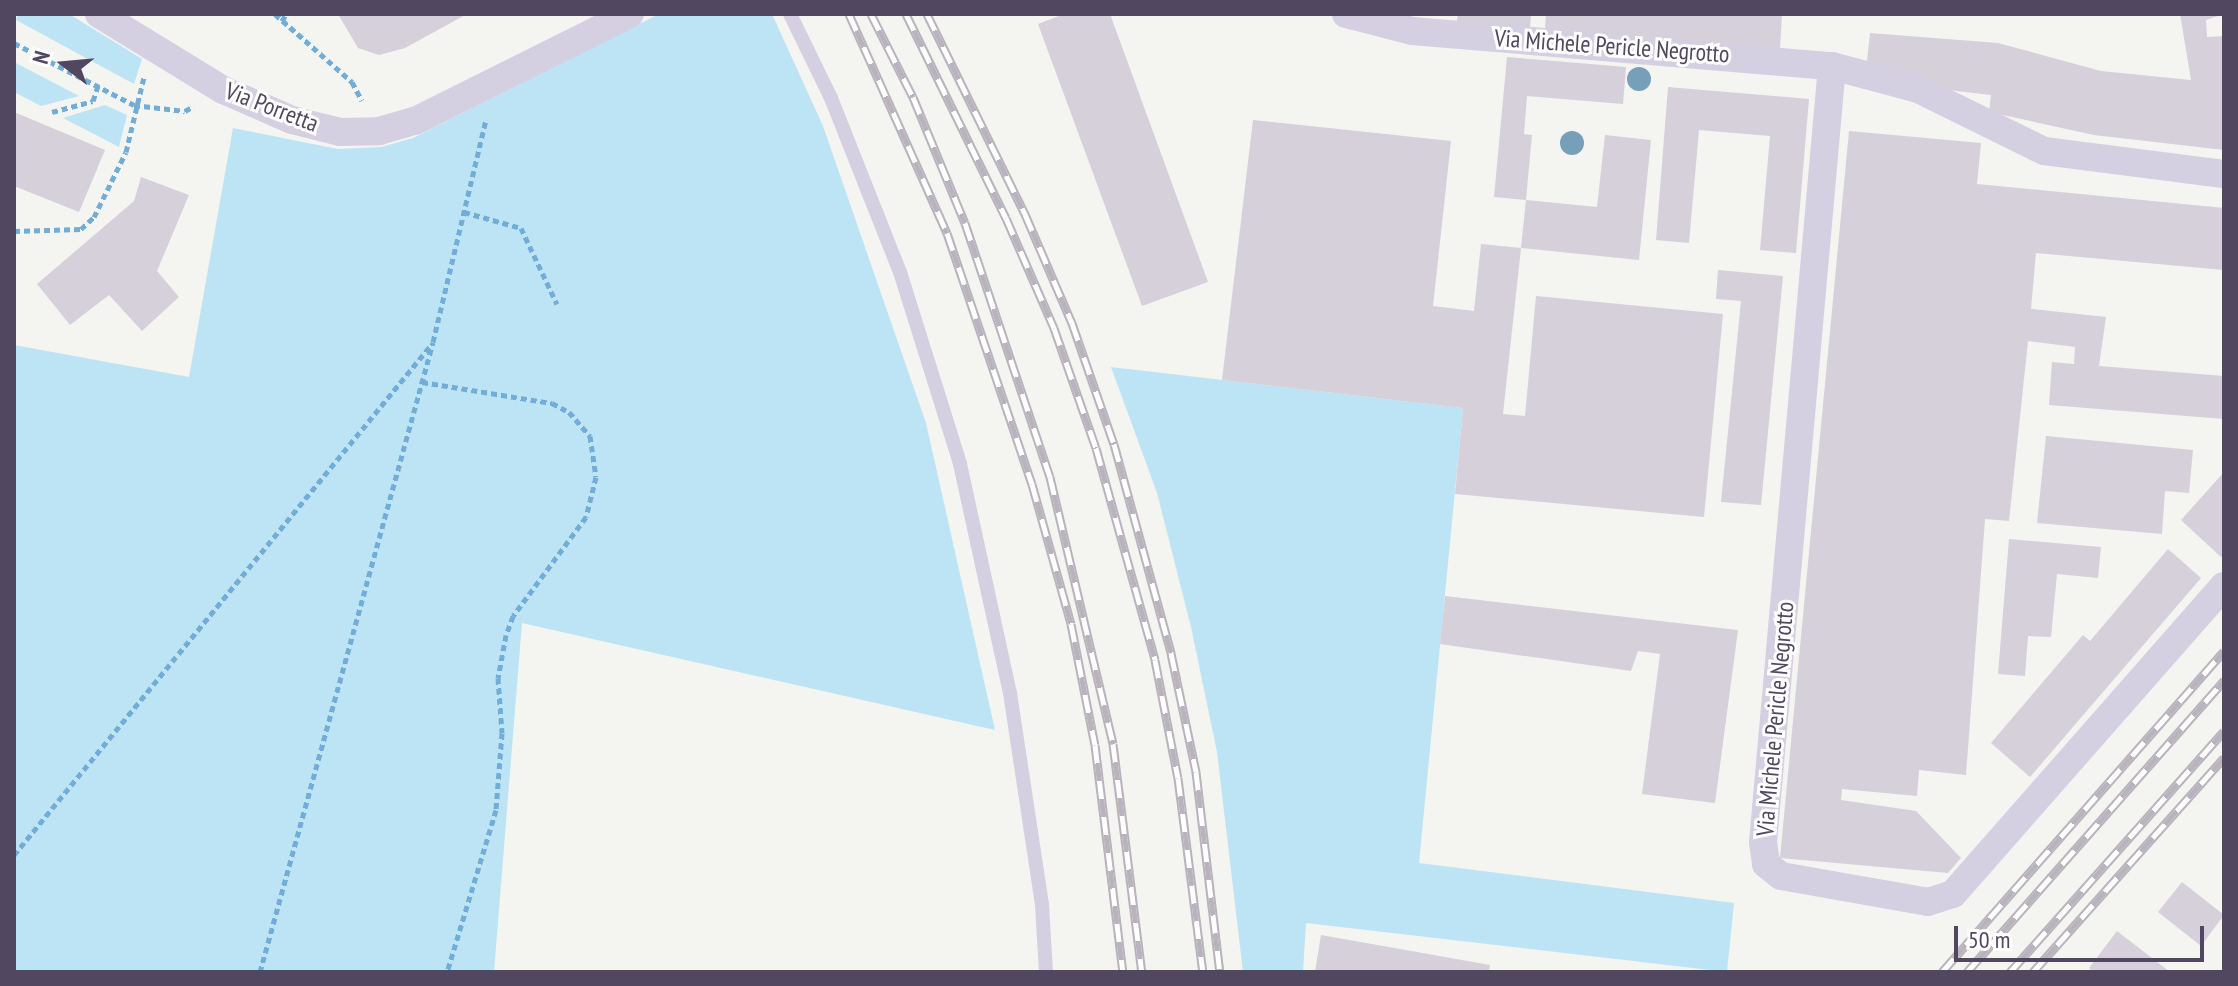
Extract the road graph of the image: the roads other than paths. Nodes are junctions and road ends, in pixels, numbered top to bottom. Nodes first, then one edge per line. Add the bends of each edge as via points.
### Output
1 (99, 14) edge
2 (790, 14) edge
3 (1346, 14) edge
4 (626, 15) edge
5 (1832, 66) junction
6 (2224, 174) edge
7 (2224, 586) edge
8 (1046, 972) edge

1 - 4 street, Via Porretta via 223,90 292,120 340,132 379,131 415,121
2 - 8 lane via 831,98 900,272 960,464 1010,693 1042,905
3 - 5 street, Via Michele Pericle Negrotto via 1412,31
5 - 6 street, Via Michele Pericle Negrotto via 1918,89 2044,151
5 - 7 street, Via Michele Pericle Negrotto via 1763,842 1766,864 1781,876 1928,902 1953,894

